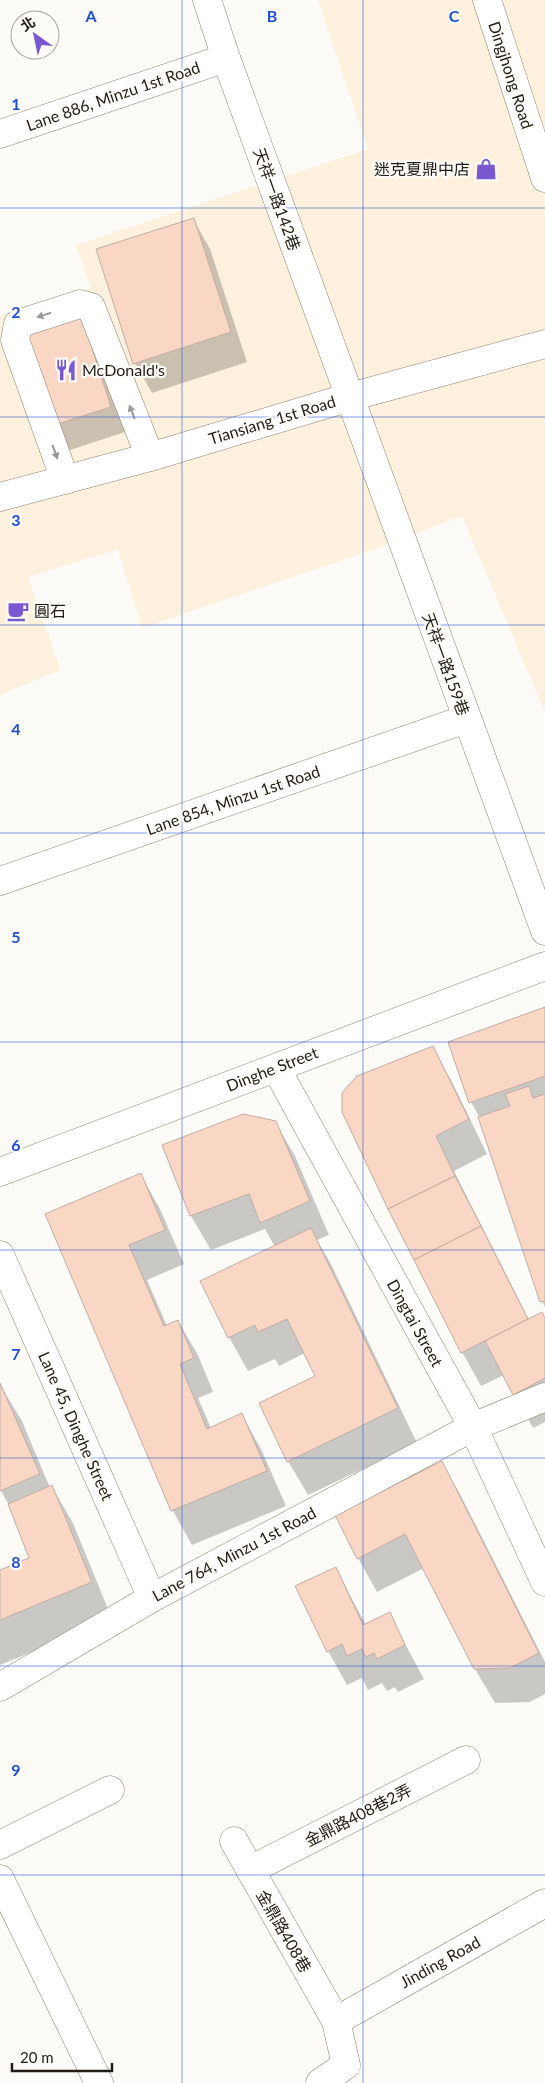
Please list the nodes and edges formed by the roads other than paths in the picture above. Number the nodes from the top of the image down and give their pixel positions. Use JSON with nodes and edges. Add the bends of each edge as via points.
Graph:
{"nodes":[{"id":1,"x":206,"y":0,"type":"edge"},
{"id":2,"x":486,"y":0,"type":"edge"},
{"id":3,"x":226,"y":58,"type":"junction"},
{"id":4,"x":0,"y":134,"type":"edge"},
{"id":5,"x":545,"y":178,"type":"edge"},
{"id":6,"x":545,"y":344,"type":"edge"},
{"id":7,"x":350,"y":397,"type":"junction"},
{"id":8,"x":150,"y":457,"type":"junction"},
{"id":9,"x":66,"y":480,"type":"junction"},
{"id":10,"x":0,"y":498,"type":"edge"},
{"id":11,"x":466,"y":719,"type":"junction"},
{"id":12,"x":0,"y":881,"type":"edge"},
{"id":13,"x":545,"y":931,"type":"edge"},
{"id":14,"x":545,"y":966,"type":"edge"},
{"id":15,"x":276,"y":1068,"type":"junction"},
{"id":16,"x":0,"y":1172,"type":"edge"},
{"id":17,"x":0,"y":1255,"type":"edge"},
{"id":18,"x":545,"y":1397,"type":"edge"},
{"id":19,"x":472,"y":1427,"type":"junction"},
{"id":20,"x":545,"y":1582,"type":"edge"},
{"id":21,"x":152,"y":1598,"type":"junction"},
{"id":22,"x":0,"y":1687,"type":"edge"},
{"id":23,"x":466,"y":1760,"type":"dead end"},
{"id":24,"x":110,"y":1790,"type":"dead end"},
{"id":25,"x":234,"y":1841,"type":"dead end"},
{"id":26,"x":0,"y":1845,"type":"edge"},
{"id":27,"x":250,"y":1870,"type":"junction"},
{"id":28,"x":0,"y":1879,"type":"edge"},
{"id":29,"x":545,"y":1903,"type":"edge"},
{"id":30,"x":336,"y":2021,"type":"junction"},
{"id":31,"x":100,"y":2083,"type":"edge"},
{"id":32,"x":320,"y":2083,"type":"edge"}],
"edges":[{"from":1,"to":3,"type":"street","name":"天祥一路142巷"},
{"from":2,"to":5,"type":"street","name":"Dingjhong Road"},
{"from":3,"to":4,"type":"street","name":"Lane 886, Minzu 1st Road"},
{"from":3,"to":7,"type":"street","name":"天祥一路142巷"},
{"from":6,"to":7,"type":"street","name":"Tiansiang 1st Road"},
{"from":7,"to":8,"type":"street","name":"Tiansiang 1st Road"},
{"from":7,"to":11,"type":"street","name":"天祥一路159巷"},
{"from":8,"to":9,"type":"street","name":"Tiansiang 1st Road"},
{"from":8,"to":9,"type":"street","one_way":true,"via":[[91,307],[80,304],[18,324],[15,340]]},
{"from":9,"to":10,"type":"street","name":"Tiansiang 1st Road"},
{"from":11,"to":12,"type":"street","name":"Lane 854, Minzu 1st Road"},
{"from":11,"to":13,"type":"street","name":"天祥一路159巷"},
{"from":14,"to":15,"type":"street","name":"Dinghe Street"},
{"from":15,"to":16,"type":"street","name":"Dinghe Street"},
{"from":15,"to":19,"type":"street","name":"Dingtai Street"},
{"from":17,"to":21,"type":"street","name":"Lane 45, Dinghe Street"},
{"from":18,"to":19,"type":"street","name":"Lane 764, Minzu 1st Road"},
{"from":19,"to":20,"type":"street","name":"Dingtai Street"},
{"from":19,"to":21,"type":"street","name":"Lane 764, Minzu 1st Road"},
{"from":21,"to":22,"type":"street","name":"Lane 764, Minzu 1st Road"},
{"from":23,"to":27,"type":"street","name":"金鼎路408巷2弄"},
{"from":24,"to":26,"type":"street"},
{"from":25,"to":27,"type":"street","name":"金鼎路408巷"},
{"from":27,"to":30,"type":"street","name":"金鼎路408巷"},
{"from":28,"to":31,"type":"street"},
{"from":29,"to":30,"type":"street","name":"Jinding Road"},
{"from":30,"to":32,"type":"street","name":"金鼎路408巷","via":[[346,2065]]}]}
